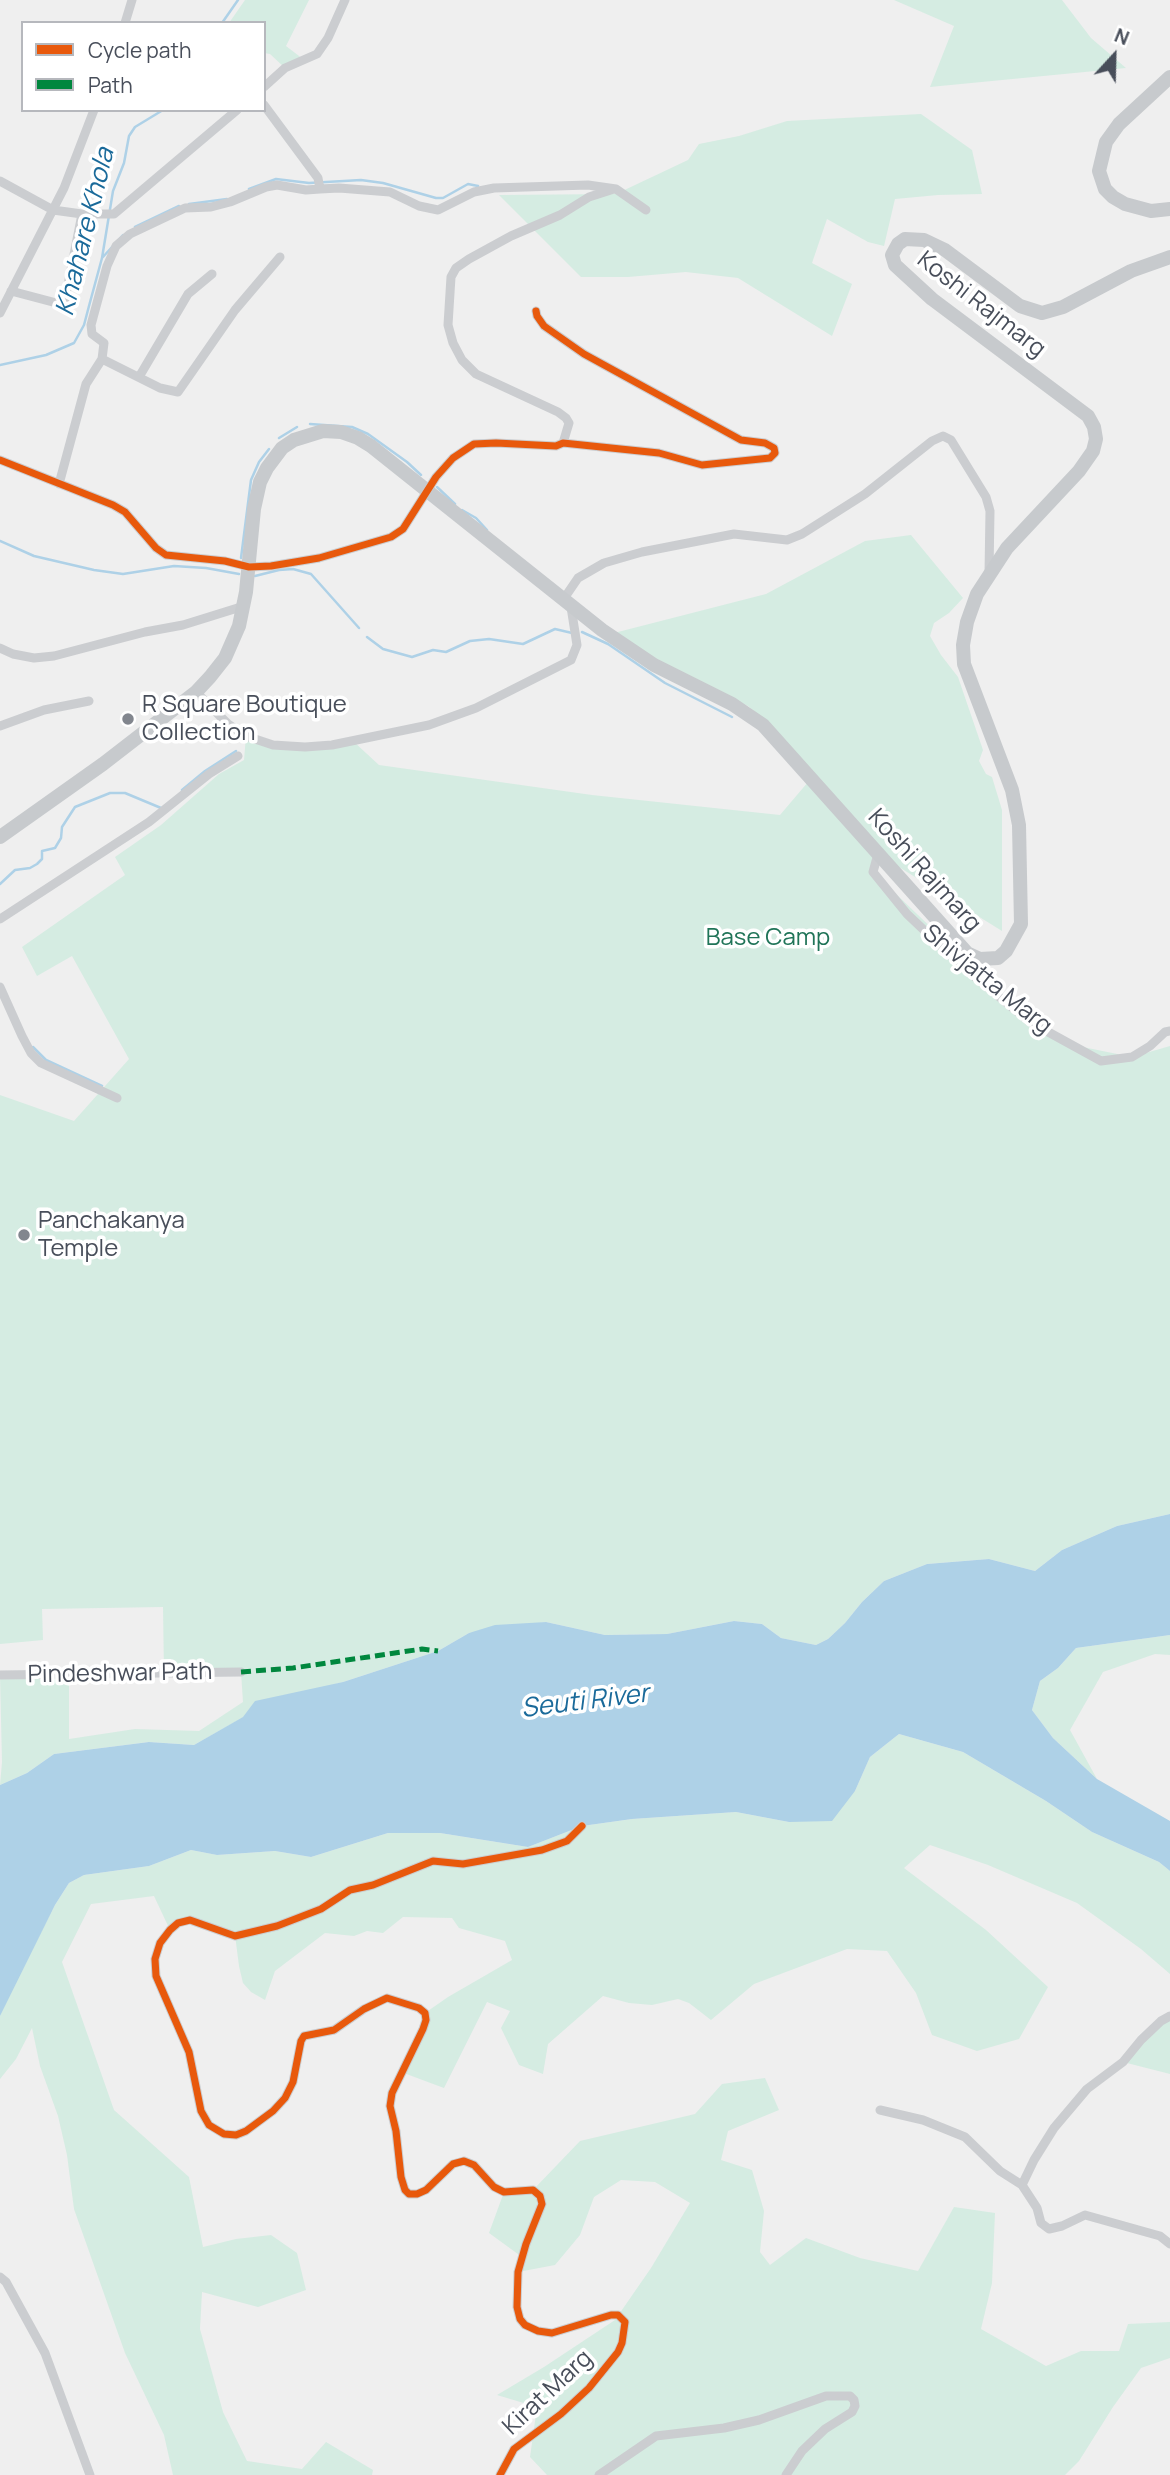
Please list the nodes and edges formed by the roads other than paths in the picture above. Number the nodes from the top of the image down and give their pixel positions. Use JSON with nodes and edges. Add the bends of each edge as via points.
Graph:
{"nodes":[{"id":1,"x":132,"y":0,"type":"edge"},
{"id":2,"x":345,"y":0,"type":"edge"},
{"id":3,"x":126,"y":21,"type":"edge"},
{"id":4,"x":1170,"y":76,"type":"edge"},
{"id":5,"x":266,"y":85,"type":"edge"},
{"id":6,"x":266,"y":108,"type":"edge"},
{"id":7,"x":93,"y":112,"type":"edge"},
{"id":8,"x":226,"y":114,"type":"edge"},
{"id":9,"x":0,"y":181,"type":"edge"},
{"id":10,"x":319,"y":185,"type":"junction"},
{"id":11,"x":616,"y":189,"type":"junction"},
{"id":12,"x":53,"y":209,"type":"junction"},
{"id":13,"x":1170,"y":209,"type":"edge"},
{"id":14,"x":646,"y":210,"type":"dead end"},
{"id":15,"x":82,"y":214,"type":"junction"},
{"id":16,"x":280,"y":257,"type":"dead end"},
{"id":17,"x":1170,"y":257,"type":"edge"},
{"id":18,"x":212,"y":274,"type":"dead end"},
{"id":19,"x":11,"y":290,"type":"junction"},
{"id":20,"x":536,"y":311,"type":"dead end"},
{"id":21,"x":0,"y":313,"type":"edge"},
{"id":22,"x":102,"y":359,"type":"junction"},
{"id":23,"x":139,"y":377,"type":"junction"},
{"id":24,"x":563,"y":443,"type":"junction"},
{"id":25,"x":0,"y":460,"type":"edge"},
{"id":26,"x":59,"y":484,"type":"junction"},
{"id":27,"x":427,"y":491,"type":"junction"},
{"id":28,"x":249,"y":567,"type":"junction"},
{"id":29,"x":989,"y":573,"type":"junction"},
{"id":30,"x":567,"y":603,"type":"junction"},
{"id":31,"x":244,"y":606,"type":"junction"},
{"id":32,"x":0,"y":648,"type":"edge"},
{"id":33,"x":196,"y":692,"type":"junction"},
{"id":34,"x":89,"y":701,"type":"dead end"},
{"id":35,"x":0,"y":726,"type":"edge"},
{"id":36,"x":238,"y":756,"type":"dead end"},
{"id":37,"x":0,"y":837,"type":"edge"},
{"id":38,"x":878,"y":854,"type":"junction"},
{"id":39,"x":0,"y":919,"type":"edge"},
{"id":40,"x":0,"y":987,"type":"edge"},
{"id":41,"x":1170,"y":1031,"type":"edge"},
{"id":42,"x":117,"y":1098,"type":"dead end"},
{"id":43,"x":241,"y":1672,"type":"dead end"},
{"id":44,"x":0,"y":1675,"type":"edge"},
{"id":45,"x":582,"y":1826,"type":"dead end"},
{"id":46,"x":1170,"y":2016,"type":"edge"},
{"id":47,"x":880,"y":2110,"type":"dead end"},
{"id":48,"x":1022,"y":2185,"type":"junction"},
{"id":49,"x":1170,"y":2244,"type":"edge"},
{"id":50,"x":0,"y":2277,"type":"edge"},
{"id":51,"x":90,"y":2475,"type":"edge"},
{"id":52,"x":500,"y":2475,"type":"edge"},
{"id":53,"x":599,"y":2475,"type":"edge"},
{"id":54,"x":786,"y":2475,"type":"edge"}],
"edges":[{"from":1,"to":3,"type":"street"},
{"from":2,"to":5,"type":"street","via":[[317,54],[285,68]]},
{"from":4,"to":13,"type":"main road","via":[[1112,133],[1102,151],[1099,171],[1105,188],[1125,204],[1151,211]]},
{"from":6,"to":10,"type":"street"},
{"from":7,"to":12,"type":"street"},
{"from":8,"to":15,"type":"street","via":[[114,214]]},
{"from":9,"to":12,"type":"street"},
{"from":10,"to":11,"type":"street","via":[[390,192],[438,210],[474,192],[494,188],[588,185]]},
{"from":10,"to":22,"type":"street","via":[[306,190],[277,185],[211,207],[185,208],[130,234],[116,246],[107,266],[91,325],[92,334],[104,343]]},
{"from":11,"to":14,"type":"street"},
{"from":11,"to":24,"type":"street","via":[[589,197],[511,236],[469,259],[451,277],[448,324],[462,360],[476,374],[566,418],[569,423]]},
{"from":12,"to":15,"type":"street"},
{"from":12,"to":19,"type":"street"},
{"from":15,"to":19,"type":"street","via":[[64,305]]},
{"from":16,"to":23,"type":"street","via":[[234,310],[178,392]]},
{"from":17,"to":29,"type":"main road","name":"Koshi Rajmarg","via":[[1042,313],[1020,306],[945,250],[924,240],[905,239],[894,250],[895,265],[905,276],[1074,404],[1094,427],[1096,439],[1087,461]]},
{"from":18,"to":23,"type":"street","via":[[188,294]]},
{"from":19,"to":21,"type":"street"},
{"from":20,"to":24,"type":"street","via":[[544,326],[584,355],[741,440],[765,443],[775,453],[770,458],[702,465],[659,453]]},
{"from":22,"to":23,"type":"street"},
{"from":22,"to":26,"type":"street","via":[[86,384]]},
{"from":24,"to":27,"type":"street","via":[[474,444],[453,458]]},
{"from":25,"to":26,"type":"street"},
{"from":26,"to":28,"type":"street","via":[[125,512],[166,555]]},
{"from":27,"to":28,"type":"street","via":[[403,529],[391,537],[319,558]]},
{"from":27,"to":28,"type":"main road","name":"Koshi Rajmarg","via":[[358,438],[323,431],[294,440],[274,456],[260,482]]},
{"from":27,"to":30,"type":"main road","name":"Koshi Rajmarg"},
{"from":28,"to":31,"type":"main road","name":"Koshi Rajmarg"},
{"from":29,"to":30,"type":"street","via":[[986,497],[951,440],[943,436],[802,534],[787,540],[734,534],[604,563],[578,578]]},
{"from":29,"to":38,"type":"main road","name":"Koshi Rajmarg","via":[[970,613],[963,645],[967,674],[1016,807],[1021,924],[1006,951],[990,960],[967,953]]},
{"from":30,"to":33,"type":"street","via":[[577,645],[571,660],[476,708],[429,725],[332,745],[273,745],[228,724]]},
{"from":30,"to":38,"type":"main road","name":"Koshi Rajmarg","via":[[643,659],[763,725]]},
{"from":31,"to":32,"type":"street","via":[[54,656],[34,658]]},
{"from":31,"to":33,"type":"main road","name":"Koshi Rajmarg","via":[[228,652]]},
{"from":33,"to":37,"type":"main road","name":"Koshi Rajmarg"},
{"from":34,"to":35,"type":"street","via":[[44,710]]},
{"from":36,"to":39,"type":"street","via":[[149,822]]},
{"from":38,"to":41,"type":"street","name":"Shivjatta Marg","via":[[873,872],[906,914],[1030,1022],[1101,1060],[1132,1057]]},
{"from":40,"to":42,"type":"street","via":[[22,1036],[41,1063]]},
{"from":43,"to":44,"type":"street","name":"Pindeshwar Path"},
{"from":45,"to":52,"type":"street","name":"Kirat Marg","via":[[567,1841],[542,1850],[463,1864],[432,1861],[351,1890],[321,1909],[277,1926],[235,1936],[190,1920],[178,1923],[160,1943],[155,1959],[156,1976],[189,2052],[201,2111],[209,2125],[224,2134],[246,2131],[285,2098],[304,2036],[334,2030],[387,1998],[425,2013],[424,2029],[390,2106],[405,2189],[409,2194],[426,2190],[453,2164],[464,2161],[504,2192],[533,2190],[542,2204],[518,2272],[520,2319],[538,2331],[552,2333],[611,2315],[625,2322],[622,2343],[589,2388],[514,2449]]},
{"from":46,"to":48,"type":"street","via":[[1123,2062],[1087,2089],[1054,2129]]},
{"from":47,"to":48,"type":"street","via":[[965,2137]]},
{"from":48,"to":49,"type":"street","via":[[1049,2230],[1084,2215],[1160,2236]]},
{"from":50,"to":51,"type":"street","via":[[45,2353]]},
{"from":53,"to":54,"type":"street","via":[[656,2436],[724,2428],[826,2396],[850,2396],[855,2406],[852,2412],[818,2436]]}]}
